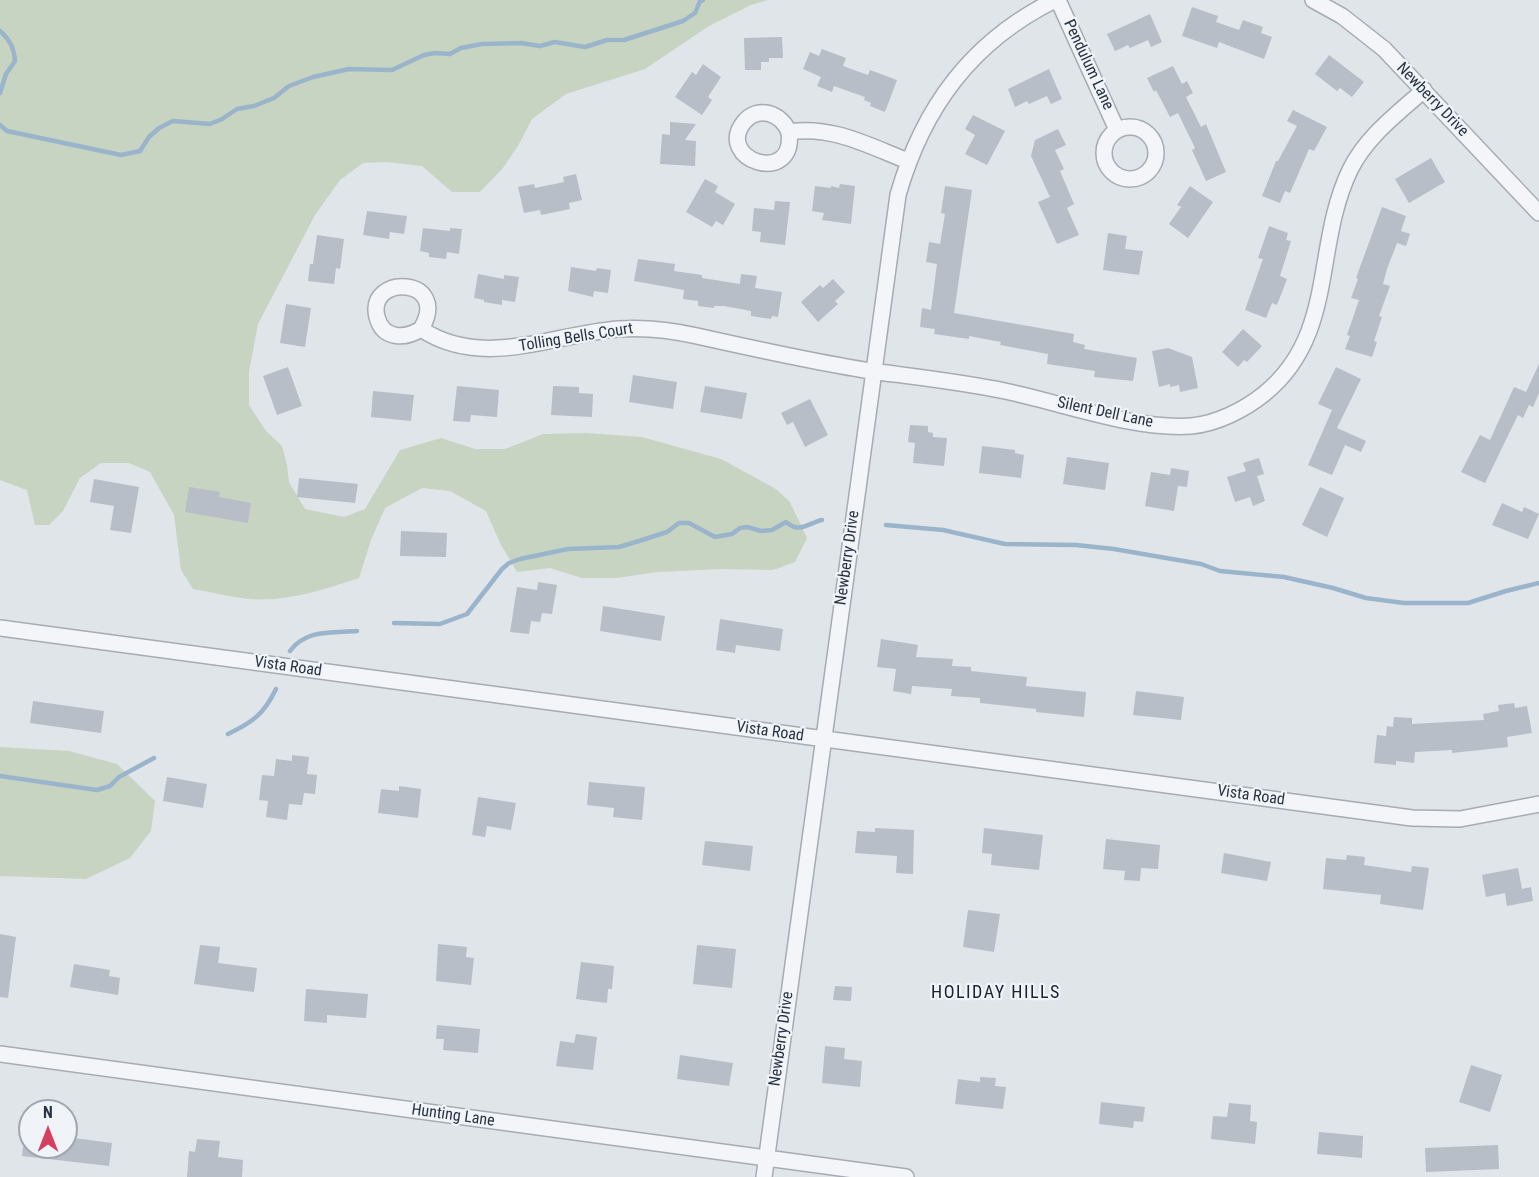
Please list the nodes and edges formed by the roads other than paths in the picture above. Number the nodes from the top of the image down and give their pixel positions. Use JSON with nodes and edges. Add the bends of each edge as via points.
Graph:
{"nodes":[{"id":1,"x":1057,"y":0,"type":"edge"},
{"id":2,"x":1313,"y":0,"type":"edge"},
{"id":3,"x":1424,"y":90,"type":"junction"},
{"id":4,"x":1118,"y":129,"type":"dead end"},
{"id":5,"x":789,"y":132,"type":"dead end"},
{"id":6,"x":908,"y":161,"type":"junction"},
{"id":7,"x":1539,"y":213,"type":"edge"},
{"id":8,"x":421,"y":329,"type":"dead end"},
{"id":9,"x":874,"y":371,"type":"junction"},
{"id":10,"x":0,"y":628,"type":"edge"},
{"id":11,"x":824,"y":739,"type":"junction"},
{"id":12,"x":1539,"y":804,"type":"edge"},
{"id":13,"x":0,"y":1054,"type":"edge"},
{"id":14,"x":766,"y":1159,"type":"junction"},
{"id":15,"x":764,"y":1177,"type":"edge"},
{"id":16,"x":906,"y":1177,"type":"edge"}],
"edges":[{"from":1,"to":4,"type":"street","name":"Pendulum Lane"},
{"from":1,"to":6,"type":"street","name":"Newberry Drive","via":[[1012,25],[961,71],[934,109]]},
{"from":2,"to":3,"type":"street","name":"Newberry Drive","via":[[1362,31]]},
{"from":3,"to":7,"type":"street","name":"Newberry Drive"},
{"from":3,"to":9,"type":"street","name":"Silent Dell Lane","via":[[1379,129],[1351,168],[1335,210],[1312,328],[1284,375],[1240,410],[1194,426],[1146,424],[988,387]]},
{"from":5,"to":6,"type":"street","via":[[805,129],[836,133]]},
{"from":6,"to":9,"type":"street","name":"Newberry Drive","via":[[893,222]]},
{"from":8,"to":9,"type":"street","name":"Tolling Bells Court","via":[[444,342],[476,349],[524,346],[616,329],[669,330],[766,353]]},
{"from":9,"to":11,"type":"street","name":"Newberry Drive"},
{"from":10,"to":11,"type":"street","name":"Vista Road"},
{"from":11,"to":12,"type":"street","name":"Vista Road","via":[[1412,818],[1460,819]]},
{"from":11,"to":14,"type":"street","name":"Newberry Drive"},
{"from":13,"to":14,"type":"street","name":"Hunting Lane"},
{"from":14,"to":15,"type":"street","name":"Newberry Drive"},
{"from":14,"to":16,"type":"street","name":"Hunting Lane"}]}
